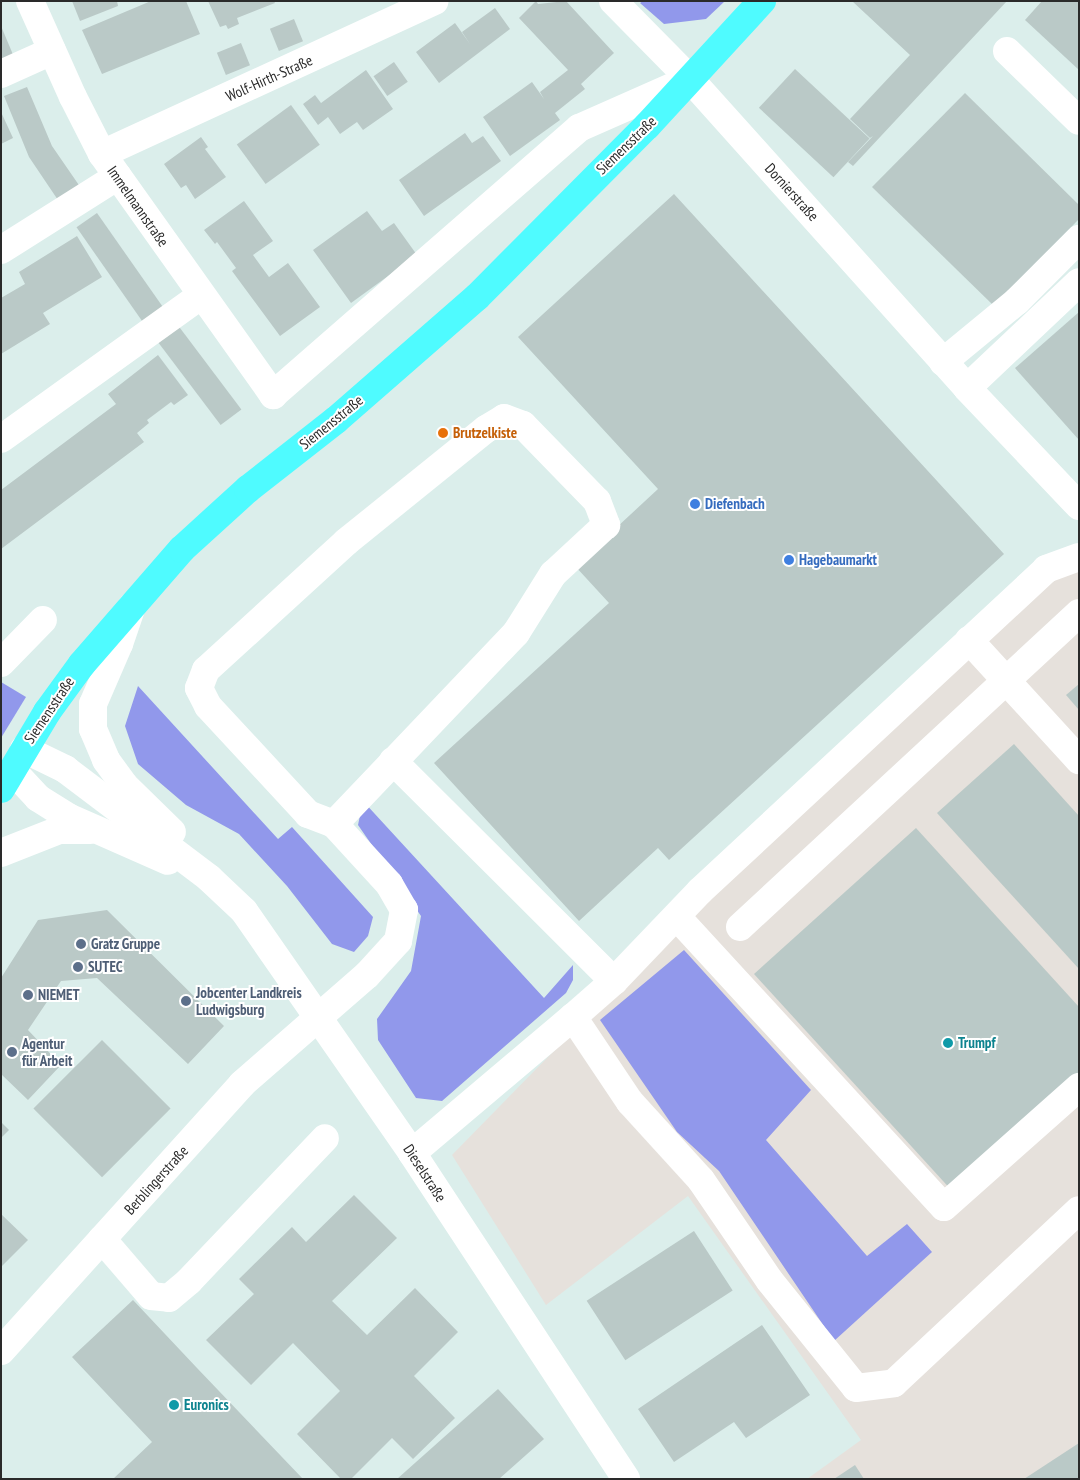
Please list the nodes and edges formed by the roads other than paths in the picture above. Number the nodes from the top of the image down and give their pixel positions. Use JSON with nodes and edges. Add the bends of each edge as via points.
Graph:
{"nodes":[{"id":1,"x":30,"y":1,"type":"edge"},
{"id":2,"x":435,"y":1,"type":"edge"},
{"id":3,"x":612,"y":1,"type":"edge"},
{"id":4,"x":762,"y":1,"type":"edge"},
{"id":5,"x":52,"y":51,"type":"junction"},
{"id":6,"x":1007,"y":51,"type":"dead end"},
{"id":7,"x":1,"y":74,"type":"edge"},
{"id":8,"x":690,"y":79,"type":"junction"},
{"id":9,"x":1079,"y":121,"type":"edge"},
{"id":10,"x":102,"y":154,"type":"junction"},
{"id":11,"x":118,"y":176,"type":"junction"},
{"id":12,"x":1079,"y":240,"type":"edge"},
{"id":13,"x":1,"y":250,"type":"edge"},
{"id":14,"x":1079,"y":282,"type":"edge"},
{"id":15,"x":200,"y":296,"type":"junction"},
{"id":16,"x":944,"y":362,"type":"junction"},
{"id":17,"x":967,"y":388,"type":"junction"},
{"id":18,"x":273,"y":395,"type":"joint"},
{"id":19,"x":1,"y":439,"type":"edge"},
{"id":20,"x":1079,"y":506,"type":"edge"},
{"id":21,"x":1079,"y":557,"type":"edge"},
{"id":22,"x":133,"y":601,"type":"junction"},
{"id":23,"x":1079,"y":613,"type":"edge"},
{"id":24,"x":43,"y":620,"type":"dead end"},
{"id":25,"x":969,"y":640,"type":"junction"},
{"id":26,"x":1,"y":662,"type":"edge"},
{"id":27,"x":1006,"y":681,"type":"junction"},
{"id":28,"x":1079,"y":760,"type":"edge"},
{"id":29,"x":393,"y":761,"type":"junction"},
{"id":30,"x":12,"y":769,"type":"edge"},
{"id":31,"x":334,"y":824,"type":"junction"},
{"id":32,"x":98,"y":830,"type":"junction"},
{"id":33,"x":1,"y":853,"type":"edge"},
{"id":34,"x":209,"y":878,"type":"junction"},
{"id":35,"x":677,"y":916,"type":"junction"},
{"id":36,"x":740,"y":927,"type":"dead end"},
{"id":37,"x":614,"y":981,"type":"junction"},
{"id":38,"x":320,"y":1017,"type":"junction"},
{"id":39,"x":573,"y":1017,"type":"junction"},
{"id":40,"x":1079,"y":1086,"type":"edge"},
{"id":41,"x":325,"y":1138,"type":"dead end"},
{"id":42,"x":412,"y":1153,"type":"junction"},
{"id":43,"x":1079,"y":1210,"type":"edge"},
{"id":44,"x":102,"y":1239,"type":"junction"},
{"id":45,"x":1,"y":1351,"type":"edge"},
{"id":46,"x":626,"y":1479,"type":"edge"}],
"edges":[{"from":1,"to":5,"type":"street","name":"Immelmannstraße"},
{"from":2,"to":10,"type":"street","name":"Wolf-Hirth-Straße"},
{"from":3,"to":8,"type":"street","name":"Dornierstraße"},
{"from":4,"to":8,"type":"main road","name":"Siemensstraße"},
{"from":5,"to":7,"type":"street"},
{"from":5,"to":10,"type":"street","name":"Immelmannstraße"},
{"from":6,"to":9,"type":"street"},
{"from":8,"to":16,"type":"street","name":"Dornierstraße"},
{"from":8,"to":18,"type":"street","name":"Siemensstraße","via":[[579,128]]},
{"from":8,"to":22,"type":"main road","name":"Siemensstraße","via":[[477,297],[336,420],[248,489]]},
{"from":10,"to":11,"type":"street","name":"Immelmannstraße"},
{"from":11,"to":13,"type":"street"},
{"from":11,"to":15,"type":"street","name":"Immelmannstraße"},
{"from":12,"to":16,"type":"street","via":[[1017,301]]},
{"from":14,"to":17,"type":"street"},
{"from":15,"to":18,"type":"street","name":"Immelmannstraße"},
{"from":15,"to":19,"type":"street"},
{"from":16,"to":17,"type":"street","name":"Dornierstraße"},
{"from":17,"to":20,"type":"street","name":"Dornierstraße"},
{"from":21,"to":25,"type":"street","via":[[1046,569]]},
{"from":22,"to":30,"type":"main road","name":"Siemensstraße","via":[[82,664]]},
{"from":22,"to":34,"type":"street","via":[[119,644],[93,704],[93,729],[106,760],[124,785],[189,850]]},
{"from":23,"to":27,"type":"street"},
{"from":24,"to":26,"type":"street"},
{"from":25,"to":27,"type":"street"},
{"from":25,"to":35,"type":"street","via":[[707,884]]},
{"from":27,"to":28,"type":"street"},
{"from":27,"to":36,"type":"street"},
{"from":29,"to":31,"type":"street"},
{"from":29,"to":31,"type":"street","via":[[516,633],[553,574],[606,525],[597,502],[523,425],[504,418],[486,428],[346,542],[206,670],[199,688],[208,706],[308,814]]},
{"from":29,"to":37,"type":"street"},
{"from":30,"to":32,"type":"street","via":[[38,798],[68,817]]},
{"from":30,"to":34,"type":"street","via":[[65,769]]},
{"from":31,"to":38,"type":"street","name":"Berblingerstraße","via":[[389,884],[404,910],[398,941]]},
{"from":32,"to":33,"type":"street","via":[[58,830]]},
{"from":32,"to":34,"type":"street"},
{"from":34,"to":38,"type":"street","name":"Dieselstraße","via":[[244,911]]},
{"from":35,"to":37,"type":"street"},
{"from":35,"to":40,"type":"street","via":[[944,1207]]},
{"from":37,"to":39,"type":"street"},
{"from":38,"to":42,"type":"street","name":"Dieselstraße"},
{"from":38,"to":44,"type":"street","name":"Berblingerstraße","via":[[242,1084]]},
{"from":39,"to":42,"type":"street"},
{"from":39,"to":43,"type":"street","via":[[630,1102],[701,1180],[770,1281],[856,1388],[894,1383]]},
{"from":41,"to":44,"type":"street","via":[[169,1298],[151,1296]]},
{"from":42,"to":46,"type":"street","name":"Dieselstraße"},
{"from":44,"to":45,"type":"street","name":"Berblingerstraße"}]}
